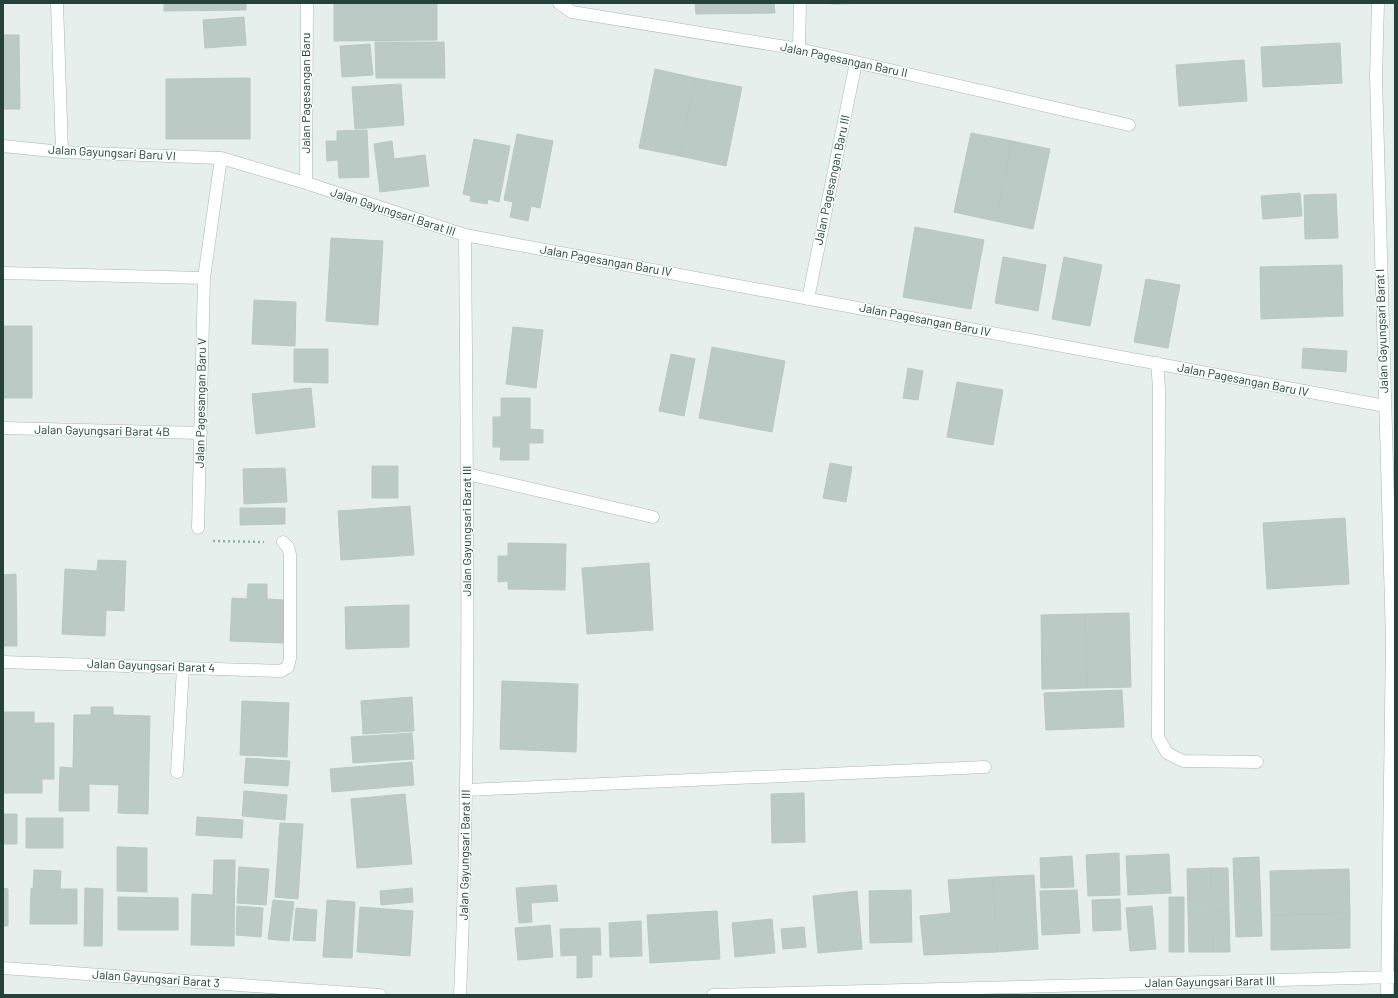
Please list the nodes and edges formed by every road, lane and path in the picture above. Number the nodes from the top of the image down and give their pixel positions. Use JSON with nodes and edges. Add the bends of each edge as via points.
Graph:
{"nodes":[{"id":1,"x":57,"y":3,"type":"edge"},
{"id":2,"x":307,"y":3,"type":"edge"},
{"id":3,"x":559,"y":3,"type":"edge"},
{"id":4,"x":800,"y":3,"type":"edge"},
{"id":5,"x":1378,"y":3,"type":"edge"},
{"id":6,"x":799,"y":49,"type":"junction"},
{"id":7,"x":856,"y":62,"type":"junction"},
{"id":8,"x":1129,"y":125,"type":"dead end"},
{"id":9,"x":3,"y":146,"type":"edge"},
{"id":10,"x":62,"y":152,"type":"junction"},
{"id":11,"x":221,"y":158,"type":"junction"},
{"id":12,"x":306,"y":183,"type":"junction"},
{"id":13,"x":465,"y":235,"type":"junction"},
{"id":14,"x":3,"y":273,"type":"edge"},
{"id":15,"x":204,"y":278,"type":"junction"},
{"id":16,"x":808,"y":299,"type":"junction"},
{"id":17,"x":1157,"y":363,"type":"junction"},
{"id":18,"x":1384,"y":406,"type":"junction"},
{"id":19,"x":3,"y":428,"type":"edge"},
{"id":20,"x":201,"y":433,"type":"junction"},
{"id":21,"x":467,"y":474,"type":"junction"},
{"id":22,"x":653,"y":517,"type":"dead end"},
{"id":23,"x":198,"y":528,"type":"joint"},
{"id":24,"x":283,"y":542,"type":"joint"},
{"id":25,"x":1393,"y":640,"type":"edge"},
{"id":26,"x":3,"y":662,"type":"edge"},
{"id":27,"x":183,"y":668,"type":"junction"},
{"id":28,"x":1258,"y":762,"type":"dead end"},
{"id":29,"x":985,"y":767,"type":"dead end"},
{"id":30,"x":177,"y":772,"type":"dead end"},
{"id":31,"x":467,"y":790,"type":"junction"},
{"id":32,"x":3,"y":968,"type":"edge"},
{"id":33,"x":1391,"y":977,"type":"edge"},
{"id":34,"x":380,"y":995,"type":"edge"},
{"id":35,"x":460,"y":995,"type":"edge"},
{"id":36,"x":713,"y":995,"type":"edge"},
{"id":37,"x":1387,"y":995,"type":"edge"}],
"edges":[{"from":1,"to":10,"type":"street"},
{"from":2,"to":12,"type":"street","name":"Jalan Pagesangan Baru"},
{"from":3,"to":6,"type":"street","name":"Jalan Pagesangan Baru II","via":[[572,12]]},
{"from":4,"to":6,"type":"street"},
{"from":5,"to":18,"type":"street","name":"Jalan Gayungsari Barat I","via":[[1376,78]]},
{"from":6,"to":7,"type":"street","name":"Jalan Pagesangan Baru II"},
{"from":7,"to":8,"type":"street","name":"Jalan Pagesangan Baru II"},
{"from":7,"to":16,"type":"street","name":"Jalan Pagesangan Baru III"},
{"from":9,"to":10,"type":"street","name":"Jalan Gayungsari Baru VI"},
{"from":10,"to":11,"type":"street","name":"Jalan Gayungsari Baru VI"},
{"from":11,"to":12,"type":"street"},
{"from":11,"to":15,"type":"street","name":"Jalan Pagesangan Baru V"},
{"from":12,"to":13,"type":"street","name":"Jalan Gayungsari Barat III"},
{"from":13,"to":16,"type":"street","name":"Jalan Pagesangan Baru IV"},
{"from":13,"to":21,"type":"street","name":"Jalan Gayungsari Barat III"},
{"from":14,"to":15,"type":"street"},
{"from":15,"to":20,"type":"street","name":"Jalan Pagesangan Baru V"},
{"from":16,"to":17,"type":"street","name":"Jalan Pagesangan Baru IV"},
{"from":17,"to":18,"type":"street","name":"Jalan Pagesangan Baru IV"},
{"from":17,"to":28,"type":"street","via":[[1158,737],[1167,753],[1183,761]]},
{"from":18,"to":25,"type":"street","name":"Jalan Gayungsari Barat I"},
{"from":19,"to":20,"type":"street","name":"Jalan Gayungsari Barat 4B"},
{"from":20,"to":23,"type":"street","name":"Jalan Pagesangan Baru V"},
{"from":21,"to":22,"type":"street"},
{"from":21,"to":31,"type":"street","name":"Jalan Gayungsari Barat III"},
{"from":23,"to":24,"type":"path","via":[[210,541]]},
{"from":24,"to":27,"type":"street","name":"Jalan Gayungsari Barat 4","via":[[288,547],[290,555],[288,667],[281,671]]},
{"from":25,"to":33,"type":"street","name":"Jalan Gayungsari Barat I"},
{"from":26,"to":27,"type":"street","name":"Jalan Gayungsari Barat 4"},
{"from":27,"to":30,"type":"street"},
{"from":29,"to":31,"type":"street"},
{"from":31,"to":35,"type":"street","name":"Jalan Gayungsari Barat III"},
{"from":32,"to":34,"type":"street","name":"Jalan Gayungsari Barat 3"},
{"from":33,"to":36,"type":"street","name":"Jalan Gayungsari Barat III"},
{"from":33,"to":37,"type":"street","name":"Jalan Gayungsari Barat I"}]}
